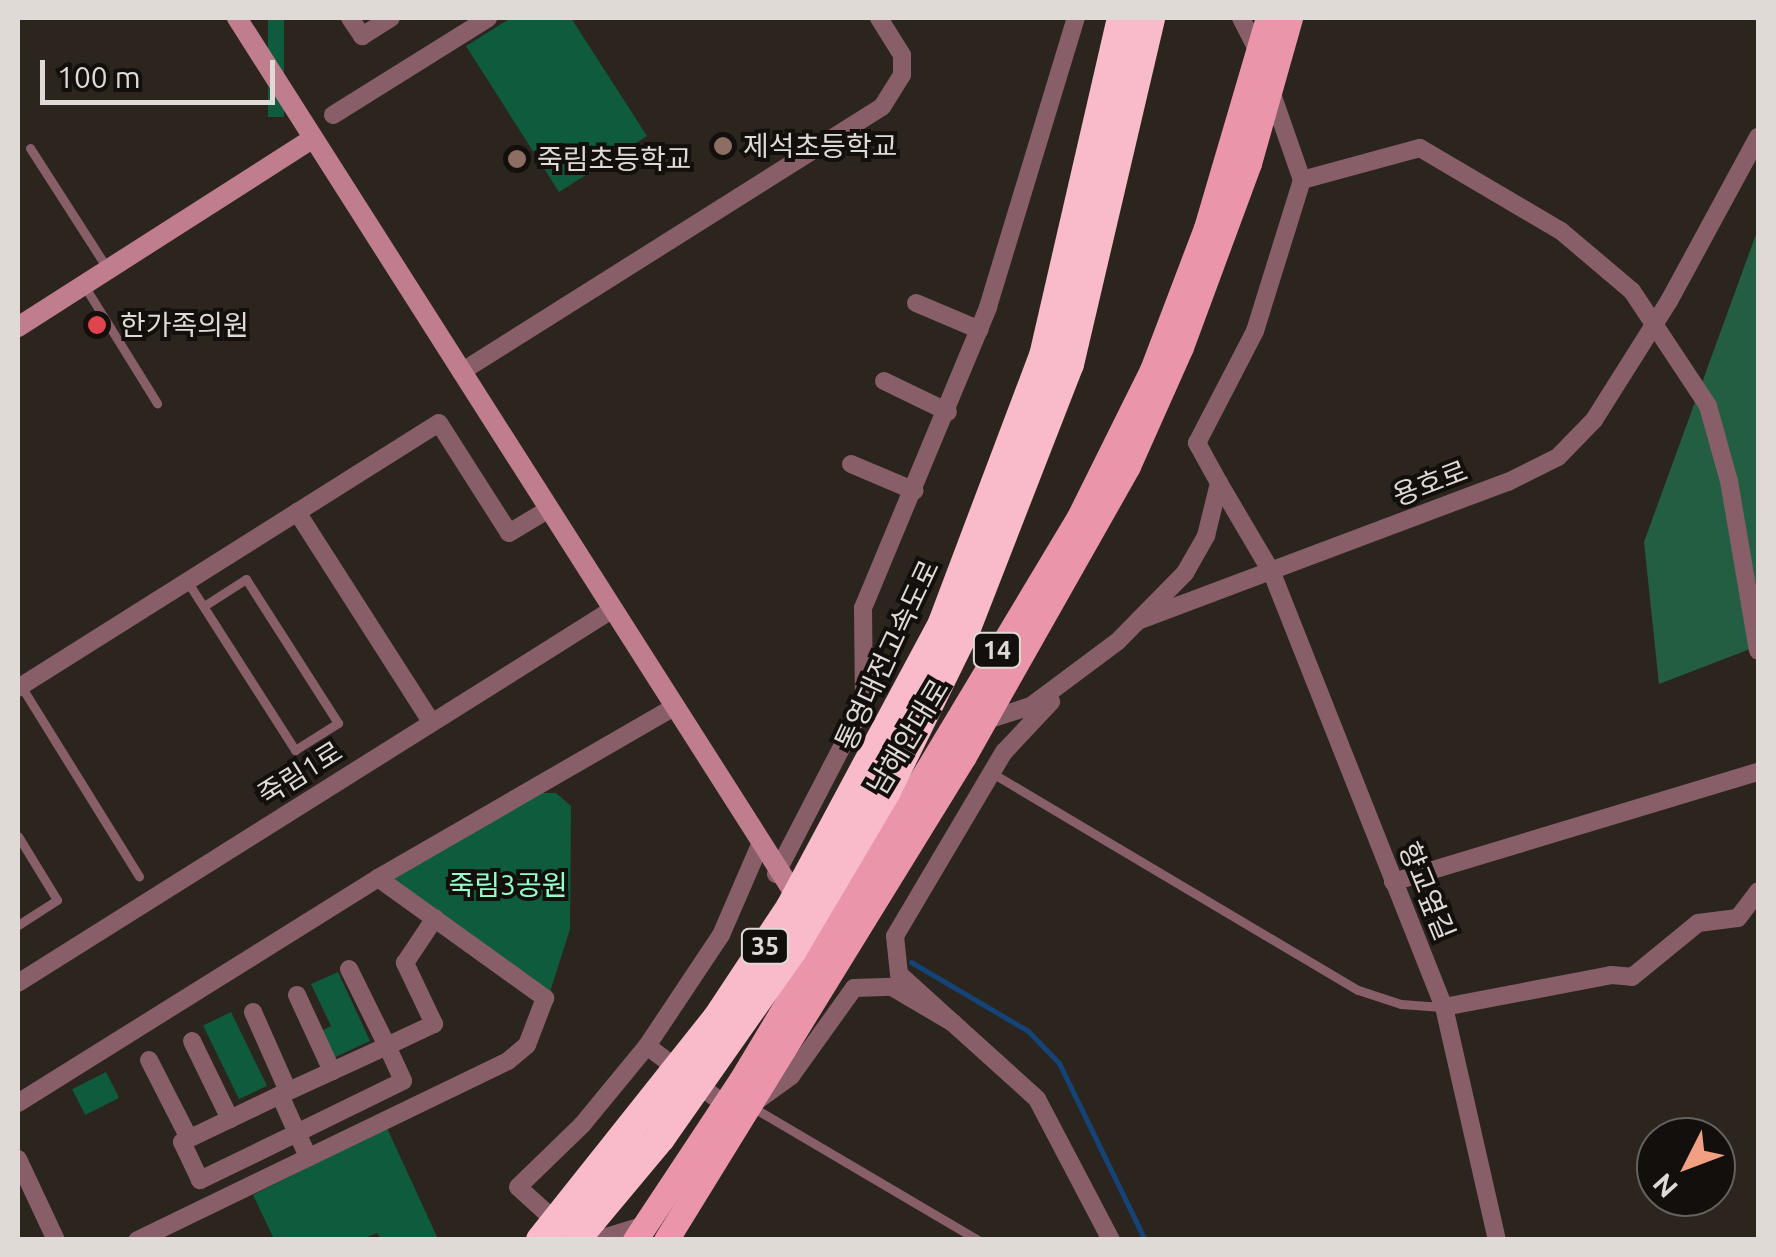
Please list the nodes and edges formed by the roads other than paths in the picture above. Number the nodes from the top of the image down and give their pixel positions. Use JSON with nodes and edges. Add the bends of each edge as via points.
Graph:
{"nodes":[{"id":1,"x":238,"y":18,"type":"edge"},
{"id":2,"x":350,"y":18,"type":"edge"},
{"id":3,"x":391,"y":18,"type":"edge"},
{"id":4,"x":488,"y":18,"type":"edge"},
{"id":5,"x":879,"y":18,"type":"edge"},
{"id":6,"x":1076,"y":18,"type":"edge"},
{"id":7,"x":1122,"y":18,"type":"edge"},
{"id":8,"x":1150,"y":18,"type":"edge"},
{"id":9,"x":1241,"y":18,"type":"edge"},
{"id":10,"x":1268,"y":18,"type":"edge"},
{"id":11,"x":1290,"y":18,"type":"edge"},
{"id":12,"x":1258,"y":51,"type":"junction"},
{"id":13,"x":1270,"y":88,"type":"junction"},
{"id":14,"x":333,"y":115,"type":"dead end"},
{"id":15,"x":1758,"y":137,"type":"edge"},
{"id":16,"x":313,"y":138,"type":"junction"},
{"id":17,"x":30,"y":148,"type":"dead end"},
{"id":18,"x":1302,"y":180,"type":"junction"},
{"id":19,"x":108,"y":270,"type":"junction"},
{"id":20,"x":84,"y":286,"type":"junction"},
{"id":21,"x":916,"y":304,"type":"dead end"},
{"id":22,"x":1653,"y":323,"type":"junction"},
{"id":23,"x":18,"y":327,"type":"edge"},
{"id":24,"x":980,"y":330,"type":"junction"},
{"id":25,"x":462,"y":372,"type":"junction"},
{"id":26,"x":884,"y":381,"type":"dead end"},
{"id":27,"x":158,"y":403,"type":"dead end"},
{"id":28,"x":948,"y":412,"type":"junction"},
{"id":29,"x":851,"y":464,"type":"dead end"},
{"id":30,"x":1219,"y":483,"type":"junction"},
{"id":31,"x":915,"y":491,"type":"junction"},
{"id":32,"x":549,"y":509,"type":"junction"},
{"id":33,"x":297,"y":512,"type":"junction"},
{"id":34,"x":1272,"y":574,"type":"junction"},
{"id":35,"x":188,"y":581,"type":"junction"},
{"id":36,"x":204,"y":606,"type":"junction"},
{"id":37,"x":613,"y":609,"type":"junction"},
{"id":38,"x":1140,"y":620,"type":"junction"},
{"id":39,"x":955,"y":626,"type":"junction"},
{"id":40,"x":1758,"y":651,"type":"edge"},
{"id":41,"x":1085,"y":667,"type":"junction"},
{"id":42,"x":19,"y":687,"type":"edge"},
{"id":43,"x":674,"y":707,"type":"junction"},
{"id":44,"x":984,"y":722,"type":"junction"},
{"id":45,"x":432,"y":723,"type":"junction"},
{"id":46,"x":1758,"y":772,"type":"edge"},
{"id":47,"x":992,"y":773,"type":"junction"},
{"id":48,"x":18,"y":836,"type":"edge"},
{"id":49,"x":759,"y":847,"type":"junction"},
{"id":50,"x":776,"y":874,"type":"junction"},
{"id":51,"x":140,"y":876,"type":"dead end"},
{"id":52,"x":378,"y":878,"type":"junction"},
{"id":53,"x":1393,"y":882,"type":"junction"},
{"id":54,"x":1758,"y":891,"type":"edge"},
{"id":55,"x":435,"y":918,"type":"junction"},
{"id":56,"x":18,"y":925,"type":"edge"},
{"id":57,"x":826,"y":933,"type":"junction"},
{"id":58,"x":848,"y":950,"type":"junction"},
{"id":59,"x":348,"y":969,"type":"dead end"},
{"id":60,"x":18,"y":983,"type":"edge"},
{"id":61,"x":297,"y":995,"type":"dead end"},
{"id":62,"x":1444,"y":1007,"type":"junction"},
{"id":63,"x":253,"y":1012,"type":"dead end"},
{"id":64,"x":953,"y":1023,"type":"junction"},
{"id":65,"x":192,"y":1041,"type":"dead end"},
{"id":66,"x":386,"y":1046,"type":"junction"},
{"id":67,"x":647,"y":1046,"type":"junction"},
{"id":68,"x":149,"y":1060,"type":"dead end"},
{"id":69,"x":332,"y":1072,"type":"junction"},
{"id":70,"x":284,"y":1093,"type":"junction"},
{"id":71,"x":18,"y":1103,"type":"edge"},
{"id":72,"x":737,"y":1105,"type":"junction"},
{"id":73,"x":230,"y":1118,"type":"junction"},
{"id":74,"x":297,"y":1133,"type":"junction"},
{"id":75,"x":190,"y":1138,"type":"junction"},
{"id":76,"x":308,"y":1157,"type":"junction"},
{"id":77,"x":18,"y":1159,"type":"edge"},
{"id":78,"x":648,"y":1235,"type":"edge"},
{"id":79,"x":56,"y":1240,"type":"edge"},
{"id":80,"x":137,"y":1240,"type":"edge"},
{"id":81,"x":541,"y":1240,"type":"edge"},
{"id":82,"x":575,"y":1240,"type":"edge"},
{"id":83,"x":596,"y":1240,"type":"edge"},
{"id":84,"x":978,"y":1240,"type":"edge"},
{"id":85,"x":1112,"y":1240,"type":"edge"},
{"id":86,"x":1497,"y":1240,"type":"edge"}],
"edges":[{"from":1,"to":16,"type":"street"},
{"from":2,"to":3,"type":"street","via":[[362,36]]},
{"from":4,"to":14,"type":"street"},
{"from":5,"to":25,"type":"street","via":[[902,55],[902,74],[882,107]]},
{"from":6,"to":24,"type":"street"},
{"from":7,"to":39,"type":"highway","name":"통영대전고속도로","number":"35","via":[[1044,356]]},
{"from":8,"to":39,"type":"highway","name":"통영대전고속도로","number":"35","via":[[1069,364]]},
{"from":9,"to":12,"type":"street"},
{"from":10,"to":12,"type":"main road","name":"남해안대로","number":"14"},
{"from":11,"to":13,"type":"main road","name":"남해안대로","number":"14"},
{"from":12,"to":57,"type":"main road","name":"남해안대로","number":"14","via":[[1206,228],[1152,370],[1079,517]]},
{"from":13,"to":18,"type":"street"},
{"from":13,"to":44,"type":"main road","name":"남해안대로","number":"14","via":[[1249,163],[1156,408],[1085,551]]},
{"from":15,"to":22,"type":"street","name":"용호로"},
{"from":16,"to":19,"type":"street"},
{"from":16,"to":25,"type":"street"},
{"from":17,"to":19,"type":"lane"},
{"from":18,"to":22,"type":"street","via":[[1420,148],[1609,268]]},
{"from":18,"to":30,"type":"street","name":"향교옆길","via":[[1256,331],[1197,443]]},
{"from":19,"to":20,"type":"street"},
{"from":20,"to":23,"type":"street"},
{"from":20,"to":27,"type":"lane"},
{"from":21,"to":24,"type":"street"},
{"from":22,"to":34,"type":"street","name":"용호로","via":[[1594,420],[1558,456]]},
{"from":22,"to":40,"type":"street","via":[[1708,406],[1729,481]]},
{"from":24,"to":28,"type":"street"},
{"from":25,"to":32,"type":"street"},
{"from":26,"to":28,"type":"street"},
{"from":28,"to":31,"type":"street"},
{"from":29,"to":31,"type":"street"},
{"from":30,"to":34,"type":"street","name":"향교옆길"},
{"from":30,"to":38,"type":"street","via":[[1206,536],[1186,573]]},
{"from":31,"to":50,"type":"street","via":[[863,608],[864,704]]},
{"from":32,"to":33,"type":"street","via":[[509,533],[440,423]]},
{"from":32,"to":37,"type":"street"},
{"from":33,"to":35,"type":"street"},
{"from":33,"to":45,"type":"street"},
{"from":34,"to":38,"type":"street","name":"용호로"},
{"from":34,"to":53,"type":"street","name":"향교옆길"},
{"from":35,"to":36,"type":"lane"},
{"from":35,"to":42,"type":"street"},
{"from":36,"to":36,"type":"lane","via":[[295,750],[338,723],[246,579]]},
{"from":37,"to":43,"type":"street"},
{"from":37,"to":45,"type":"street","name":"죽림1로"},
{"from":38,"to":41,"type":"street","name":"용호로"},
{"from":39,"to":81,"type":"highway","name":"통영대전고속도로","number":"35","bridge":true,"via":[[718,1019]]},
{"from":39,"to":82,"type":"highway","name":"통영대전고속도로","number":"35","bridge":true,"via":[[886,791],[792,950],[660,1138]]},
{"from":41,"to":44,"type":"street","name":"용호로","via":[[1031,706]]},
{"from":41,"to":47,"type":"street","via":[[1019,732]]},
{"from":42,"to":51,"type":"lane"},
{"from":43,"to":49,"type":"street"},
{"from":43,"to":52,"type":"street"},
{"from":44,"to":58,"type":"main road","name":"남해안대로","number":"14"},
{"from":45,"to":60,"type":"street","name":"죽림1로"},
{"from":46,"to":53,"type":"street"},
{"from":47,"to":62,"type":"lane","via":[[1339,980],[1400,1004]]},
{"from":47,"to":64,"type":"street","via":[[895,936],[899,974]]},
{"from":48,"to":56,"type":"lane","via":[[58,900]]},
{"from":49,"to":50,"type":"street"},
{"from":49,"to":67,"type":"street","via":[[721,935]]},
{"from":50,"to":57,"type":"street"},
{"from":52,"to":55,"type":"street"},
{"from":52,"to":71,"type":"street"},
{"from":53,"to":62,"type":"street","name":"향교옆길"},
{"from":54,"to":62,"type":"street","via":[[1738,918],[1698,923],[1632,977],[1612,975]]},
{"from":55,"to":66,"type":"street","via":[[405,962],[434,1024]]},
{"from":55,"to":76,"type":"street","via":[[545,998],[527,1045],[508,1061]]},
{"from":57,"to":58,"type":"street"},
{"from":57,"to":72,"type":"main road","name":"남해안대로","number":"14"},
{"from":58,"to":72,"type":"main road","name":"남해안대로","number":"14"},
{"from":59,"to":66,"type":"street"},
{"from":61,"to":69,"type":"street"},
{"from":62,"to":86,"type":"street","name":"향교옆길"},
{"from":63,"to":70,"type":"street"},
{"from":64,"to":72,"type":"street","via":[[892,987],[854,988],[791,1076]]},
{"from":64,"to":85,"type":"street","via":[[1037,1098]]},
{"from":65,"to":73,"type":"street"},
{"from":66,"to":69,"type":"street"},
{"from":66,"to":74,"type":"street","via":[[404,1081]]},
{"from":67,"to":72,"type":"street"},
{"from":67,"to":82,"type":"street","via":[[518,1187]]},
{"from":68,"to":75,"type":"street"},
{"from":69,"to":70,"type":"street"},
{"from":70,"to":73,"type":"street"},
{"from":70,"to":74,"type":"street"},
{"from":72,"to":78,"type":"main road","name":"남해안대로","number":"14"},
{"from":72,"to":84,"type":"lane"},
{"from":73,"to":75,"type":"street"},
{"from":74,"to":75,"type":"street","via":[[200,1180],[182,1142]]},
{"from":74,"to":76,"type":"street"},
{"from":76,"to":80,"type":"street"},
{"from":77,"to":79,"type":"street"},
{"from":78,"to":83,"type":"street"}]}
